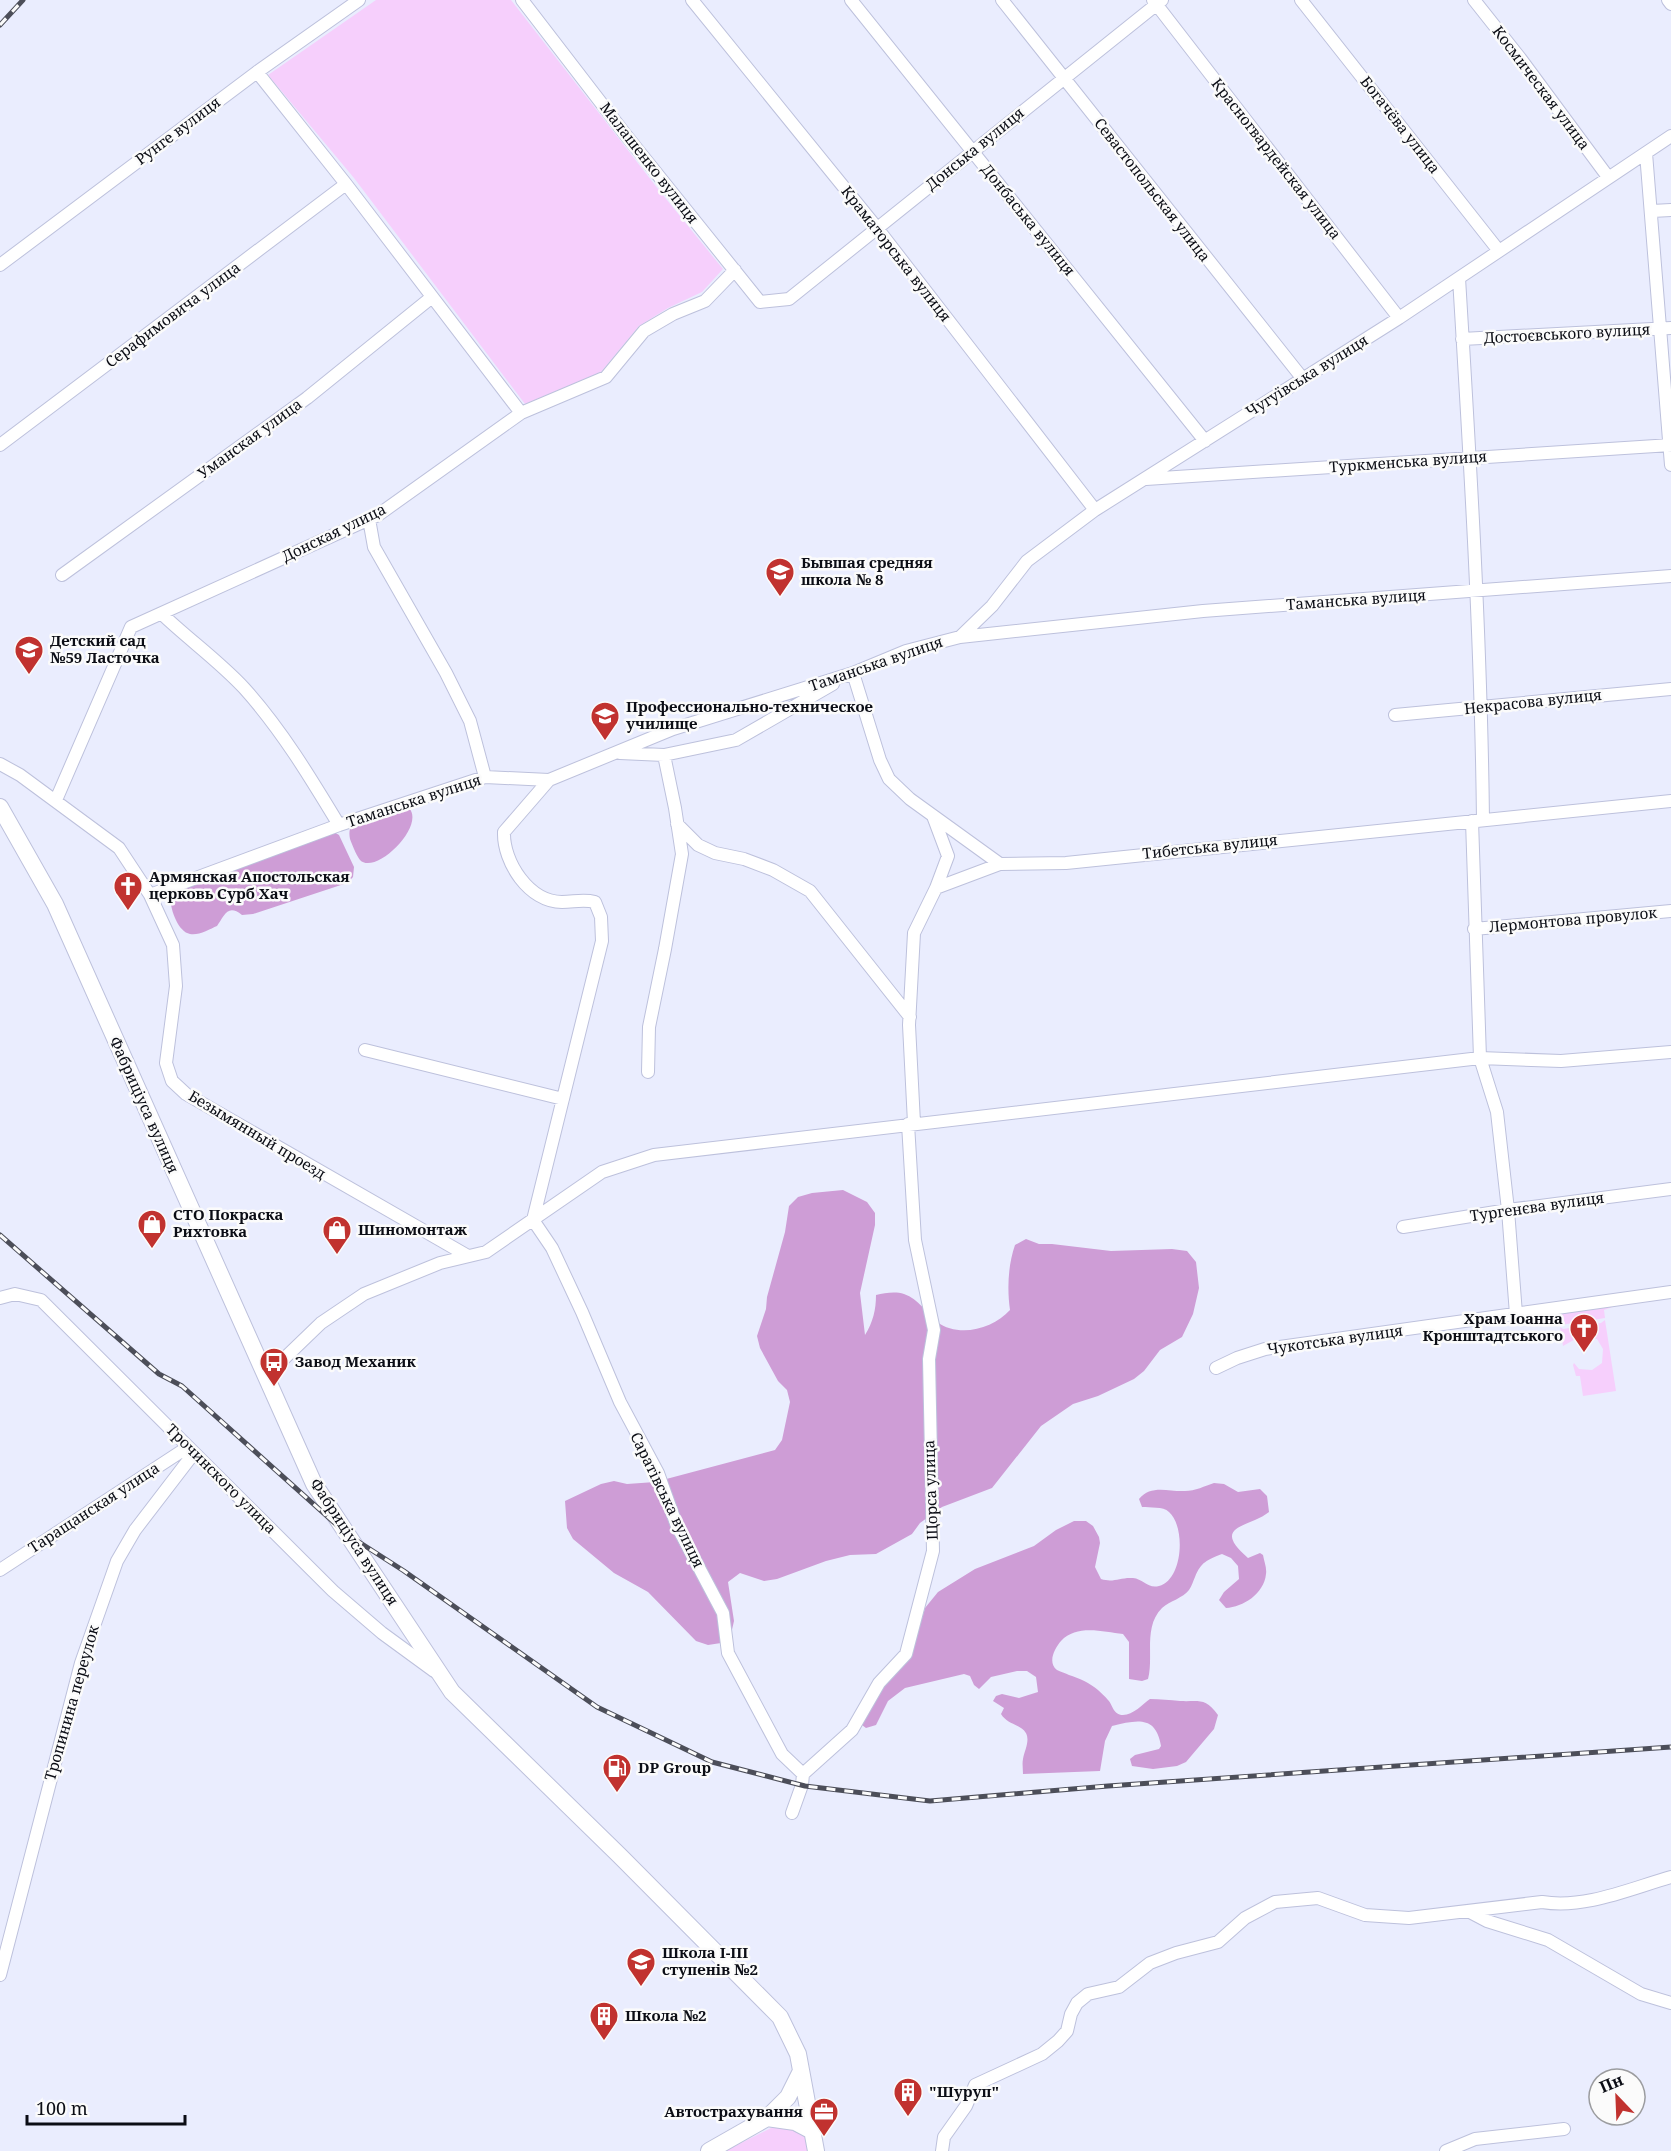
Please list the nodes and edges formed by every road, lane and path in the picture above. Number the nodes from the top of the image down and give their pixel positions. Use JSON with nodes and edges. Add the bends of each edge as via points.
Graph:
{"nodes":[{"id":1,"x":359,"y":0,"type":"edge"},
{"id":2,"x":522,"y":0,"type":"edge"},
{"id":3,"x":692,"y":0,"type":"edge"},
{"id":4,"x":851,"y":0,"type":"edge"},
{"id":5,"x":1002,"y":0,"type":"edge"},
{"id":6,"x":1301,"y":0,"type":"edge"},
{"id":7,"x":1474,"y":0,"type":"edge"},
{"id":8,"x":1668,"y":0,"type":"edge"},
{"id":9,"x":1157,"y":1,"type":"edge"},
{"id":10,"x":1671,"y":4,"type":"edge"},
{"id":11,"x":257,"y":72,"type":"junction"},
{"id":12,"x":1064,"y":78,"type":"junction"},
{"id":13,"x":1671,"y":136,"type":"edge"},
{"id":14,"x":974,"y":151,"type":"junction"},
{"id":15,"x":1646,"y":153,"type":"junction"},
{"id":16,"x":1608,"y":177,"type":"junction"},
{"id":17,"x":346,"y":184,"type":"junction"},
{"id":18,"x":1671,"y":210,"type":"edge"},
{"id":19,"x":1652,"y":211,"type":"junction"},
{"id":20,"x":877,"y":228,"type":"junction"},
{"id":21,"x":1499,"y":251,"type":"junction"},
{"id":22,"x":0,"y":265,"type":"edge"},
{"id":23,"x":735,"y":270,"type":"junction"},
{"id":24,"x":1459,"y":278,"type":"junction"},
{"id":25,"x":432,"y":297,"type":"junction"},
{"id":26,"x":789,"y":299,"type":"joint"},
{"id":27,"x":1399,"y":318,"type":"junction"},
{"id":28,"x":1666,"y":328,"type":"edge"},
{"id":29,"x":1462,"y":339,"type":"junction"},
{"id":30,"x":1303,"y":379,"type":"junction"},
{"id":31,"x":521,"y":412,"type":"junction"},
{"id":32,"x":1205,"y":441,"type":"junction"},
{"id":33,"x":1670,"y":445,"type":"edge"},
{"id":34,"x":0,"y":446,"type":"edge"},
{"id":35,"x":1470,"y":458,"type":"junction"},
{"id":36,"x":1671,"y":465,"type":"edge"},
{"id":37,"x":1145,"y":479,"type":"junction"},
{"id":38,"x":1095,"y":510,"type":"junction"},
{"id":39,"x":369,"y":519,"type":"junction"},
{"id":40,"x":62,"y":574,"type":"dead end"},
{"id":41,"x":1671,"y":576,"type":"edge"},
{"id":42,"x":1478,"y":591,"type":"junction"},
{"id":43,"x":162,"y":614,"type":"junction"},
{"id":44,"x":960,"y":637,"type":"junction"},
{"id":45,"x":853,"y":673,"type":"junction"},
{"id":46,"x":1671,"y":688,"type":"edge"},
{"id":47,"x":1482,"y":707,"type":"junction"},
{"id":48,"x":1395,"y":716,"type":"dead end"},
{"id":49,"x":617,"y":753,"type":"junction"},
{"id":50,"x":664,"y":755,"type":"junction"},
{"id":51,"x":0,"y":764,"type":"edge"},
{"id":52,"x":485,"y":777,"type":"junction"},
{"id":53,"x":549,"y":780,"type":"junction"},
{"id":54,"x":56,"y":800,"type":"junction"},
{"id":55,"x":1671,"y":801,"type":"edge"},
{"id":56,"x":0,"y":807,"type":"edge"},
{"id":57,"x":933,"y":816,"type":"junction"},
{"id":58,"x":1478,"y":820,"type":"junction"},
{"id":59,"x":677,"y":824,"type":"junction"},
{"id":60,"x":339,"y":825,"type":"junction"},
{"id":61,"x":1000,"y":864,"type":"junction"},
{"id":62,"x":936,"y":888,"type":"junction"},
{"id":63,"x":150,"y":895,"type":"junction"},
{"id":64,"x":1671,"y":911,"type":"edge"},
{"id":65,"x":1474,"y":929,"type":"junction"},
{"id":66,"x":910,"y":1017,"type":"junction"},
{"id":67,"x":364,"y":1050,"type":"dead end"},
{"id":68,"x":1671,"y":1052,"type":"edge"},
{"id":69,"x":1480,"y":1058,"type":"junction"},
{"id":70,"x":648,"y":1072,"type":"dead end"},
{"id":71,"x":563,"y":1099,"type":"junction"},
{"id":72,"x":911,"y":1124,"type":"junction"},
{"id":73,"x":1671,"y":1189,"type":"edge"},
{"id":74,"x":1508,"y":1210,"type":"junction"},
{"id":75,"x":533,"y":1220,"type":"junction"},
{"id":76,"x":1403,"y":1227,"type":"dead end"},
{"id":77,"x":468,"y":1256,"type":"junction"},
{"id":78,"x":1671,"y":1292,"type":"edge"},
{"id":79,"x":0,"y":1298,"type":"edge"},
{"id":80,"x":1516,"y":1314,"type":"junction"},
{"id":81,"x":1216,"y":1368,"type":"dead end"},
{"id":82,"x":266,"y":1376,"type":"junction"},
{"id":83,"x":191,"y":1450,"type":"junction"},
{"id":84,"x":0,"y":1570,"type":"edge"},
{"id":85,"x":442,"y":1677,"type":"junction"},
{"id":86,"x":803,"y":1774,"type":"junction"},
{"id":87,"x":792,"y":1813,"type":"dead end"},
{"id":88,"x":1671,"y":1877,"type":"edge"},
{"id":89,"x":1468,"y":1911,"type":"junction"},
{"id":90,"x":0,"y":1975,"type":"edge"},
{"id":91,"x":1671,"y":2003,"type":"edge"},
{"id":92,"x":801,"y":2071,"type":"junction"},
{"id":93,"x":767,"y":2118,"type":"junction"},
{"id":94,"x":1564,"y":2129,"type":"dead end"},
{"id":95,"x":812,"y":2131,"type":"junction"},
{"id":96,"x":709,"y":2151,"type":"edge"},
{"id":97,"x":816,"y":2151,"type":"edge"},
{"id":98,"x":942,"y":2151,"type":"edge"},
{"id":99,"x":1446,"y":2151,"type":"edge"}],
"edges":[{"from":1,"to":11,"type":"street","name":"Рунге вулиця"},
{"from":2,"to":23,"type":"street","name":"Малашенко вулиця"},
{"from":3,"to":20,"type":"street","name":"Краматорська вулиця"},
{"from":4,"to":14,"type":"street","name":"Донбаська вулиця"},
{"from":5,"to":12,"type":"street","name":"Севастопольская улица"},
{"from":6,"to":21,"type":"street","name":"Богачёва улица"},
{"from":7,"to":16,"type":"street","name":"Космическая улица"},
{"from":8,"to":10,"type":"street"},
{"from":9,"to":12,"type":"street","name":"Донська вулиця"},
{"from":9,"to":27,"type":"street","name":"Красногвардейская улица"},
{"from":11,"to":17,"type":"street"},
{"from":11,"to":22,"type":"street","name":"Рунге вулиця"},
{"from":12,"to":14,"type":"street","name":"Донська вулиця"},
{"from":12,"to":30,"type":"street","name":"Севастопольская улица"},
{"from":13,"to":15,"type":"street","name":"Чугуївська вулиця"},
{"from":14,"to":20,"type":"street","name":"Донська вулиця"},
{"from":14,"to":32,"type":"street","name":"Донбаська вулиця"},
{"from":15,"to":16,"type":"street","name":"Чугуївська вулиця"},
{"from":15,"to":19,"type":"street"},
{"from":16,"to":21,"type":"street","name":"Чугуївська вулиця"},
{"from":17,"to":25,"type":"street"},
{"from":17,"to":34,"type":"street","name":"Серафимовича улица"},
{"from":18,"to":19,"type":"street"},
{"from":19,"to":28,"type":"street"},
{"from":20,"to":26,"type":"street","name":"Донська вулиця"},
{"from":20,"to":38,"type":"street","name":"Краматорська вулиця"},
{"from":21,"to":24,"type":"street","name":"Чугуївська вулиця"},
{"from":23,"to":26,"type":"street","name":"Малашенко вулиця","via":[[760,302]]},
{"from":23,"to":31,"type":"street","name":"Донская улица","via":[[705,301],[644,331],[606,377]]},
{"from":24,"to":27,"type":"street","name":"Чугуївська вулиця"},
{"from":24,"to":29,"type":"street"},
{"from":25,"to":31,"type":"street"},
{"from":25,"to":40,"type":"street","name":"Уманская улица","via":[[307,398]]},
{"from":27,"to":30,"type":"street","name":"Чугуївська вулиця"},
{"from":28,"to":29,"type":"street","name":"Достоєвського вулиця"},
{"from":28,"to":33,"type":"street"},
{"from":29,"to":35,"type":"street"},
{"from":30,"to":32,"type":"street","name":"Чугуївська вулиця"},
{"from":31,"to":39,"type":"street","name":"Донская улица"},
{"from":32,"to":37,"type":"street","name":"Чугуївська вулиця"},
{"from":33,"to":35,"type":"street","name":"Туркменська вулиця"},
{"from":33,"to":36,"type":"street"},
{"from":35,"to":37,"type":"street","name":"Туркменська вулиця"},
{"from":35,"to":42,"type":"street"},
{"from":37,"to":38,"type":"street","name":"Чугуївська вулиця"},
{"from":38,"to":44,"type":"street","name":"Чугуївська вулиця","via":[[1027,561],[992,606]]},
{"from":39,"to":43,"type":"street","name":"Донская улица"},
{"from":39,"to":52,"type":"street","via":[[374,548],[470,721]]},
{"from":41,"to":42,"type":"street","name":"Таманська вулиця"},
{"from":42,"to":44,"type":"street","name":"Таманська вулиця","via":[[1203,611]]},
{"from":42,"to":47,"type":"street"},
{"from":43,"to":54,"type":"street","name":"Донская улица","via":[[131,627]]},
{"from":43,"to":60,"type":"street","via":[[244,688],[298,759]]},
{"from":44,"to":45,"type":"street","name":"Таманська вулиця","via":[[906,651]]},
{"from":45,"to":49,"type":"street","name":"Таманська вулиця","via":[[673,729]]},
{"from":45,"to":50,"type":"street","via":[[736,740]]},
{"from":45,"to":57,"type":"street","via":[[889,778]]},
{"from":46,"to":47,"type":"street","name":"Некрасова вулиця"},
{"from":47,"to":48,"type":"street","name":"Некрасова вулиця"},
{"from":47,"to":58,"type":"street"},
{"from":49,"to":50,"type":"street"},
{"from":49,"to":53,"type":"street","name":"Таманська вулиця"},
{"from":50,"to":59,"type":"street"},
{"from":51,"to":54,"type":"street","name":"Безымянный проезд"},
{"from":52,"to":53,"type":"street","name":"Таманська вулиця"},
{"from":52,"to":60,"type":"street","name":"Таманська вулиця"},
{"from":53,"to":71,"type":"street","via":[[504,832],[504,842],[515,871],[532,891],[562,902],[595,902],[601,917],[602,941]]},
{"from":54,"to":63,"type":"street","name":"Безымянный проезд","via":[[119,848]]},
{"from":55,"to":58,"type":"street","name":"Тибетська вулиця"},
{"from":56,"to":82,"type":"main road","name":"Фабриціуса вулиця","via":[[55,904]]},
{"from":57,"to":61,"type":"street"},
{"from":57,"to":62,"type":"street","name":"Щорса улица","via":[[948,856]]},
{"from":58,"to":61,"type":"street","name":"Тибетська вулиця","via":[[1066,862]]},
{"from":58,"to":65,"type":"street"},
{"from":59,"to":66,"type":"street","via":[[698,845],[715,853],[744,858],[810,891]]},
{"from":59,"to":70,"type":"street","via":[[682,854],[649,1028]]},
{"from":60,"to":63,"type":"street","name":"Таманська вулиця"},
{"from":61,"to":62,"type":"street","name":"Тибетська вулиця"},
{"from":62,"to":66,"type":"street","name":"Щорса улица","via":[[914,933]]},
{"from":63,"to":77,"type":"street","name":"Безымянный проезд","via":[[173,945],[176,986],[166,1063],[172,1081],[186,1094]]},
{"from":64,"to":65,"type":"street","name":"Лермонтова провулок"},
{"from":65,"to":69,"type":"street"},
{"from":66,"to":72,"type":"street","name":"Щорса улица"},
{"from":67,"to":71,"type":"street"},
{"from":68,"to":69,"type":"street","via":[[1561,1061]]},
{"from":69,"to":72,"type":"street"},
{"from":69,"to":74,"type":"street","via":[[1497,1112]]},
{"from":71,"to":75,"type":"street"},
{"from":72,"to":75,"type":"street","via":[[654,1155],[602,1172]]},
{"from":72,"to":86,"type":"street","name":"Щорса улица","via":[[915,1240],[934,1330],[929,1359],[933,1551],[906,1654],[879,1683],[852,1730]]},
{"from":73,"to":74,"type":"street","name":"Тургенєва вулиця"},
{"from":74,"to":76,"type":"street","name":"Тургенєва вулиця"},
{"from":74,"to":80,"type":"street"},
{"from":75,"to":77,"type":"street","via":[[486,1252]]},
{"from":75,"to":86,"type":"street","name":"Саратівська вулиця","via":[[552,1248],[620,1402],[658,1473],[677,1526],[723,1613],[728,1653],[782,1754]]},
{"from":77,"to":82,"type":"street","via":[[440,1263],[364,1294],[321,1323]]},
{"from":78,"to":80,"type":"street","name":"Чукотська вулиця"},
{"from":79,"to":83,"type":"street","name":"Трочинского улица","via":[[15,1294],[41,1300]]},
{"from":80,"to":81,"type":"street","name":"Чукотська вулиця","via":[[1265,1349]]},
{"from":82,"to":85,"type":"main road","name":"Фабриціуса вулиця","via":[[314,1484]]},
{"from":83,"to":84,"type":"street","name":"Таращанская улица"},
{"from":83,"to":85,"type":"street","name":"Трочинского улица","via":[[333,1591]]},
{"from":83,"to":90,"type":"street","name":"Тропинина переулок","via":[[117,1561],[81,1663]]},
{"from":85,"to":92,"type":"main road","name":"Фабриціуса вулиця","via":[[452,1692],[780,2017],[798,2054]]},
{"from":86,"to":87,"type":"street"},
{"from":88,"to":89,"type":"street","via":[[1580,1903],[1542,1902]]},
{"from":89,"to":91,"type":"street","via":[[1548,1940],[1641,1994]]},
{"from":89,"to":98,"type":"street","via":[[1409,1918],[1365,1915],[1318,1898],[1275,1902],[1245,1918],[1218,1942],[1150,1963],[1119,1987],[1088,1994],[1077,2003],[1067,2031],[1050,2048],[975,2085],[966,2106],[944,2137]]},
{"from":92,"to":93,"type":"main road","via":[[788,2097]]},
{"from":92,"to":95,"type":"main road","name":"Фабриціуса вулиця"},
{"from":93,"to":95,"type":"main road","via":[[795,2122]]},
{"from":93,"to":96,"type":"main road"},
{"from":94,"to":99,"type":"street","via":[[1475,2139]]},
{"from":95,"to":97,"type":"main road","name":"Фабриціуса вулиця"}]}
